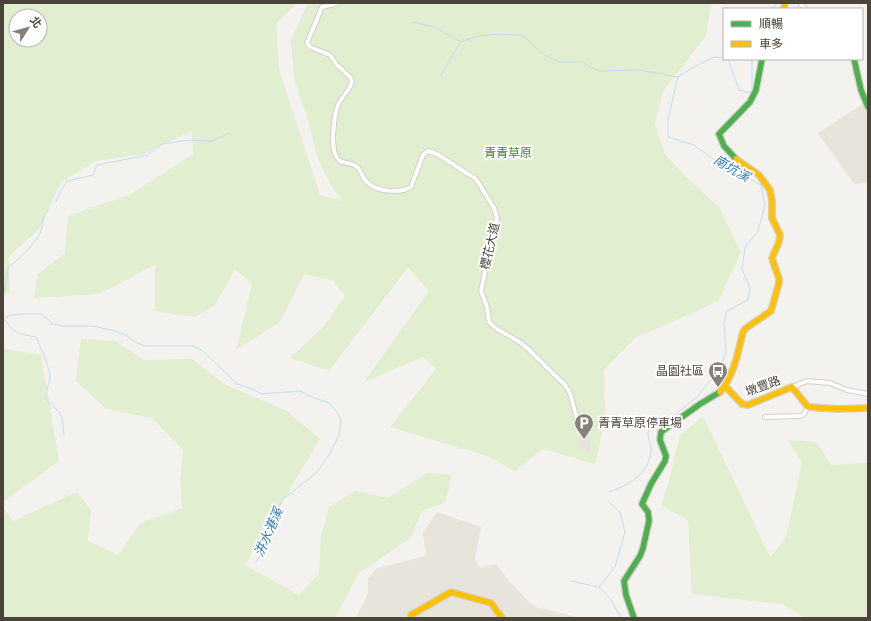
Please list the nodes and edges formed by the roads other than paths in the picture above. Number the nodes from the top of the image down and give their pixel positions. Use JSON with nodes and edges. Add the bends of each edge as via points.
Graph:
{"nodes":[{"id":1,"x":338,"y":3,"type":"edge"},
{"id":2,"x":762,"y":60,"type":"edge"},
{"id":3,"x":854,"y":60,"type":"edge"},
{"id":4,"x":868,"y":107,"type":"edge"},
{"id":5,"x":725,"y":386,"type":"junction"},
{"id":6,"x":792,"y":387,"type":"junction"},
{"id":7,"x":868,"y":394,"type":"edge"},
{"id":8,"x":808,"y":407,"type":"junction"},
{"id":9,"x":868,"y":408,"type":"edge"},
{"id":10,"x":765,"y":417,"type":"dead end"},
{"id":11,"x":578,"y":423,"type":"dead end"},
{"id":12,"x":411,"y":616,"type":"edge"},
{"id":13,"x":502,"y":618,"type":"edge"},
{"id":14,"x":634,"y":618,"type":"edge"}],
"edges":[{"from":1,"to":11,"type":"street","name":"櫻花大道","via":[[322,7],[307,43],[310,47],[330,56],[352,81],[335,114],[333,136],[337,159],[358,167],[364,180],[374,187],[386,190],[398,191],[411,187],[420,160],[428,151],[476,179],[497,217],[481,291],[489,322],[526,347],[565,385]]},
{"from":2,"to":5,"type":"street","via":[[756,90],[750,102],[719,134],[722,144],[758,175],[770,191],[773,202],[772,219],[780,237],[772,258],[779,283],[770,310],[741,334],[737,355]]},
{"from":3,"to":4,"type":"street"},
{"from":5,"to":6,"type":"street","name":"墩豐路","via":[[742,404],[748,405]]},
{"from":5,"to":14,"type":"street","via":[[718,394],[661,432],[660,440],[666,456],[665,461],[642,504],[649,521],[640,556],[624,581]]},
{"from":6,"to":7,"type":"street","name":"墩豐路","via":[[807,381],[830,383]]},
{"from":6,"to":8,"type":"street","name":"墩豐路"},
{"from":8,"to":9,"type":"street"},
{"from":8,"to":10,"type":"street","via":[[800,416]]},
{"from":12,"to":13,"type":"street","via":[[451,592],[491,603]]}]}
